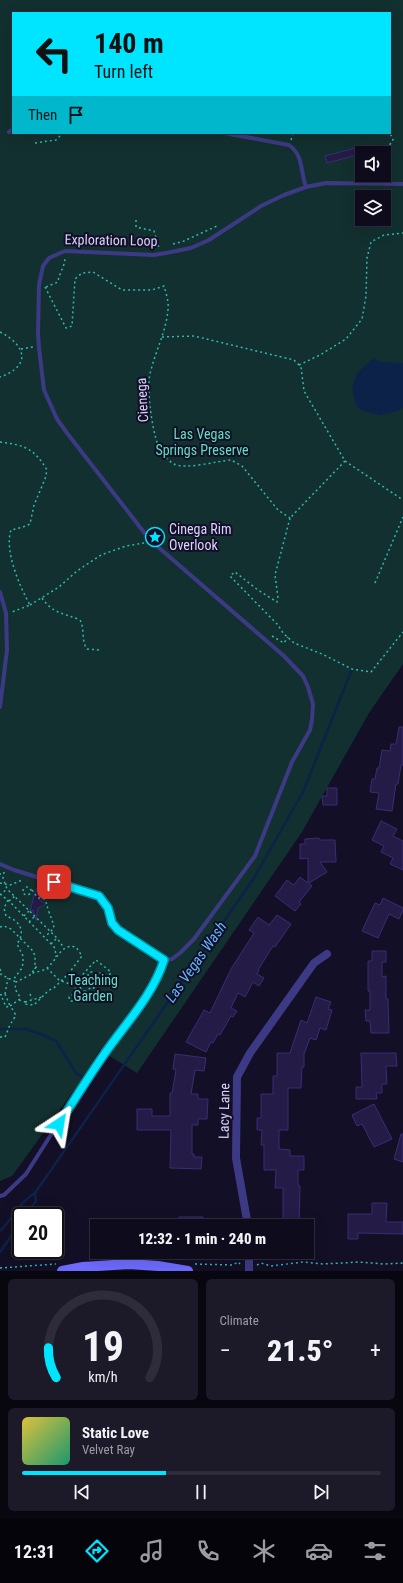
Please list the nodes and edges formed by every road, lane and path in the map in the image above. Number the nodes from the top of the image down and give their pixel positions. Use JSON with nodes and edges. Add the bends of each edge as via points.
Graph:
{"nodes":[{"id":1,"x":62,"y":134,"type":"edge"},
{"id":2,"x":229,"y":134,"type":"edge"},
{"id":3,"x":390,"y":134,"type":"edge"},
{"id":4,"x":35,"y":143,"type":"dead end"},
{"id":5,"x":389,"y":146,"type":"edge"},
{"id":6,"x":403,"y":184,"type":"edge"},
{"id":7,"x":306,"y":188,"type":"junction"},
{"id":8,"x":136,"y":220,"type":"dead end"},
{"id":9,"x":218,"y":226,"type":"dead end"},
{"id":10,"x":403,"y":232,"type":"edge"},
{"id":11,"x":171,"y":245,"type":"dead end"},
{"id":12,"x":165,"y":246,"type":"dead end"},
{"id":13,"x":153,"y":248,"type":"dead end"},
{"id":14,"x":159,"y":248,"type":"junction"},
{"id":15,"x":65,"y":256,"type":"dead end"},
{"id":16,"x":39,"y":285,"type":"junction"},
{"id":17,"x":46,"y":287,"type":"junction"},
{"id":18,"x":0,"y":332,"type":"edge"},
{"id":19,"x":162,"y":337,"type":"junction"},
{"id":20,"x":33,"y":341,"type":"dead end"},
{"id":21,"x":21,"y":349,"type":"junction"},
{"id":22,"x":299,"y":365,"type":"junction"},
{"id":23,"x":0,"y":377,"type":"edge"},
{"id":24,"x":0,"y":442,"type":"edge"},
{"id":25,"x":345,"y":461,"type":"junction"},
{"id":26,"x":403,"y":500,"type":"edge"},
{"id":27,"x":403,"y":517,"type":"edge"},
{"id":28,"x":290,"y":518,"type":"junction"},
{"id":29,"x":148,"y":541,"type":"dead end"},
{"id":30,"x":375,"y":583,"type":"dead end"},
{"id":31,"x":0,"y":592,"type":"edge"},
{"id":32,"x":42,"y":598,"type":"junction"},
{"id":33,"x":30,"y":605,"type":"junction"},
{"id":34,"x":10,"y":612,"type":"dead end"},
{"id":35,"x":403,"y":632,"type":"edge"},
{"id":36,"x":268,"y":637,"type":"dead end"},
{"id":37,"x":288,"y":637,"type":"junction"},
{"id":38,"x":100,"y":650,"type":"dead end"},
{"id":39,"x":0,"y":707,"type":"edge"},
{"id":40,"x":0,"y":864,"type":"edge"},
{"id":41,"x":5,"y":867,"type":"junction"},
{"id":42,"x":0,"y":873,"type":"edge"},
{"id":43,"x":24,"y":873,"type":"junction"},
{"id":44,"x":0,"y":876,"type":"edge"},
{"id":45,"x":0,"y":883,"type":"edge"},
{"id":46,"x":5,"y":884,"type":"junction"},
{"id":47,"x":7,"y":889,"type":"junction"},
{"id":48,"x":32,"y":890,"type":"junction"},
{"id":49,"x":0,"y":894,"type":"edge"},
{"id":50,"x":15,"y":896,"type":"junction"},
{"id":51,"x":9,"y":901,"type":"junction"},
{"id":52,"x":29,"y":911,"type":"junction"},
{"id":53,"x":24,"y":916,"type":"junction"},
{"id":54,"x":35,"y":916,"type":"junction"},
{"id":55,"x":29,"y":922,"type":"junction"},
{"id":56,"x":0,"y":926,"type":"edge"},
{"id":57,"x":50,"y":931,"type":"junction"},
{"id":58,"x":45,"y":937,"type":"junction"},
{"id":59,"x":57,"y":938,"type":"junction"},
{"id":60,"x":21,"y":939,"type":"junction"},
{"id":61,"x":51,"y":944,"type":"junction"},
{"id":62,"x":64,"y":948,"type":"junction"},
{"id":63,"x":327,"y":954,"type":"dead end"},
{"id":64,"x":56,"y":958,"type":"junction"},
{"id":65,"x":164,"y":960,"type":"junction"},
{"id":66,"x":37,"y":966,"type":"dead end"},
{"id":67,"x":47,"y":968,"type":"junction"},
{"id":68,"x":0,"y":969,"type":"edge"},
{"id":69,"x":35,"y":969,"type":"junction"},
{"id":70,"x":32,"y":973,"type":"junction"},
{"id":71,"x":1,"y":974,"type":"edge"},
{"id":72,"x":8,"y":978,"type":"junction"},
{"id":73,"x":93,"y":978,"type":"junction"},
{"id":74,"x":13,"y":980,"type":"junction"},
{"id":75,"x":98,"y":980,"type":"junction"},
{"id":76,"x":60,"y":981,"type":"junction"},
{"id":77,"x":16,"y":982,"type":"junction"},
{"id":78,"x":98,"y":985,"type":"junction"},
{"id":79,"x":95,"y":988,"type":"junction"},
{"id":80,"x":78,"y":991,"type":"junction"},
{"id":81,"x":84,"y":992,"type":"junction"},
{"id":82,"x":5,"y":994,"type":"junction"},
{"id":83,"x":30,"y":994,"type":"dead end"},
{"id":84,"x":0,"y":995,"type":"edge"},
{"id":85,"x":42,"y":996,"type":"junction"},
{"id":86,"x":84,"y":996,"type":"junction"},
{"id":87,"x":32,"y":999,"type":"junction"},
{"id":88,"x":99,"y":999,"type":"junction"},
{"id":89,"x":19,"y":1000,"type":"junction"},
{"id":90,"x":103,"y":1001,"type":"dead end"},
{"id":91,"x":25,"y":1002,"type":"junction"},
{"id":92,"x":10,"y":1006,"type":"junction"},
{"id":93,"x":0,"y":1037,"type":"edge"},
{"id":94,"x":0,"y":1196,"type":"edge"},
{"id":95,"x":247,"y":1219,"type":"edge"},
{"id":96,"x":249,"y":1259,"type":"edge"},
{"id":97,"x":261,"y":1263,"type":"dead end"},
{"id":98,"x":403,"y":1263,"type":"edge"},
{"id":99,"x":62,"y":1271,"type":"edge"},
{"id":100,"x":188,"y":1271,"type":"edge"},
{"id":101,"x":249,"y":1271,"type":"edge"}],
"edges":[{"from":1,"to":4,"type":"path","via":[[56,140]]},
{"from":2,"to":7,"type":"lane","via":[[289,145],[300,157]]},
{"from":3,"to":5,"type":"path","via":[[393,140]]},
{"from":6,"to":7,"type":"lane","via":[[326,183]]},
{"from":7,"to":16,"type":"lane","via":[[261,206],[223,232],[190,248],[154,255],[65,251],[49,258],[43,266]]},
{"from":8,"to":14,"type":"path","via":[[136,227],[154,231]]},
{"from":9,"to":11,"type":"path"},
{"from":10,"to":22,"type":"path","via":[[384,235],[371,242],[367,258],[366,296],[362,319],[346,339]]},
{"from":12,"to":14,"type":"path"},
{"from":13,"to":14,"type":"path"},
{"from":15,"to":17,"type":"path","via":[[65,266],[59,273],[58,282]]},
{"from":16,"to":17,"type":"path"},
{"from":16,"to":65,"type":"lane","via":[[38,334],[43,384],[47,399],[67,433],[150,540],[295,667],[303,676],[313,704],[310,730],[292,762],[254,856],[194,939],[172,959]]},
{"from":17,"to":19,"type":"path","name":"Cienega","via":[[66,328],[72,326],[75,279],[82,273],[93,272],[122,290],[152,290],[164,286],[169,308]]},
{"from":18,"to":21,"type":"path","via":[[10,337]]},
{"from":19,"to":22,"type":"path","via":[[194,336],[294,360]]},
{"from":19,"to":28,"type":"path","name":"Cienega","via":[[149,375],[149,390],[154,433],[162,454],[179,465],[230,460],[242,466],[278,510]]},
{"from":20,"to":21,"type":"path","via":[[34,347]]},
{"from":21,"to":23,"type":"path","via":[[21,362],[10,374]]},
{"from":22,"to":25,"type":"path","via":[[304,391]]},
{"from":24,"to":33,"type":"path","via":[[25,447],[39,457],[47,470],[46,480],[34,505],[30,524],[10,532],[15,573]]},
{"from":25,"to":26,"type":"path"},
{"from":25,"to":28,"type":"path"},
{"from":27,"to":30,"type":"path"},
{"from":28,"to":37,"type":"path","via":[[275,575],[277,602],[235,572],[230,576]]},
{"from":29,"to":32,"type":"path","via":[[101,555]]},
{"from":31,"to":39,"type":"lane","via":[[6,613],[7,650]]},
{"from":32,"to":33,"type":"path"},
{"from":32,"to":38,"type":"path","via":[[55,612],[80,620],[83,625],[84,645],[87,649]]},
{"from":33,"to":34,"type":"path"},
{"from":35,"to":37,"type":"path","via":[[371,672],[352,669],[294,643]]},
{"from":36,"to":37,"type":"path","via":[[273,636],[284,643]]},
{"from":40,"to":41,"type":"lane"},
{"from":41,"to":43,"type":"lane"},
{"from":41,"to":46,"type":"path"},
{"from":42,"to":44,"type":"path"},
{"from":43,"to":46,"type":"path","via":[[20,881]]},
{"from":43,"to":65,"type":"lane","via":[[99,896],[108,908],[112,923],[118,930]]},
{"from":45,"to":46,"type":"path"},
{"from":46,"to":47,"type":"path"},
{"from":47,"to":49,"type":"path"},
{"from":47,"to":50,"type":"path"},
{"from":48,"to":48,"type":"path","via":[[27,886],[23,892],[27,895]]},
{"from":48,"to":57,"type":"path","via":[[48,905],[54,928]]},
{"from":49,"to":51,"type":"path"},
{"from":50,"to":51,"type":"path"},
{"from":50,"to":52,"type":"path"},
{"from":51,"to":53,"type":"path"},
{"from":51,"to":60,"type":"path","via":[[4,908],[6,916],[22,929]]},
{"from":52,"to":53,"type":"path"},
{"from":52,"to":54,"type":"path"},
{"from":53,"to":55,"type":"path"},
{"from":54,"to":55,"type":"path"},
{"from":54,"to":57,"type":"path"},
{"from":55,"to":58,"type":"path"},
{"from":56,"to":60,"type":"path","via":[[11,929]]},
{"from":57,"to":58,"type":"path"},
{"from":57,"to":59,"type":"path"},
{"from":58,"to":61,"type":"path"},
{"from":59,"to":61,"type":"path"},
{"from":59,"to":62,"type":"path"},
{"from":60,"to":69,"type":"path","via":[[33,951]]},
{"from":60,"to":74,"type":"path","via":[[17,944],[23,956],[22,968]]},
{"from":61,"to":64,"type":"path","via":[[55,948]]},
{"from":62,"to":64,"type":"path"},
{"from":62,"to":76,"type":"path","via":[[76,947],[82,956]]},
{"from":63,"to":95,"type":"street","name":"Lacy Lane","via":[[314,963],[250,1053],[237,1077],[236,1158]]},
{"from":64,"to":67,"type":"path"},
{"from":65,"to":94,"type":"lane","via":[[160,974],[141,1004],[93,1071],[26,1174]]},
{"from":66,"to":69,"type":"path"},
{"from":67,"to":70,"type":"path"},
{"from":67,"to":76,"type":"path"},
{"from":68,"to":71,"type":"path"},
{"from":69,"to":70,"type":"path"},
{"from":70,"to":77,"type":"path"},
{"from":71,"to":72,"type":"path"},
{"from":72,"to":74,"type":"path"},
{"from":72,"to":82,"type":"path"},
{"from":73,"to":75,"type":"path"},
{"from":73,"to":75,"type":"path","via":[[88,974],[90,972],[100,973],[103,976]]},
{"from":73,"to":78,"type":"path","via":[[93,982]]},
{"from":74,"to":77,"type":"path"},
{"from":75,"to":78,"type":"path"},
{"from":76,"to":80,"type":"path","via":[[70,984]]},
{"from":76,"to":85,"type":"path"},
{"from":77,"to":89,"type":"path","via":[[15,989]]},
{"from":78,"to":79,"type":"path"},
{"from":78,"to":81,"type":"path","via":[[103,986],[111,972],[96,960],[75,983]]},
{"from":79,"to":81,"type":"path"},
{"from":79,"to":88,"type":"path","via":[[99,991]]},
{"from":80,"to":81,"type":"path"},
{"from":80,"to":86,"type":"path","via":[[70,996],[70,1001],[78,1002]]},
{"from":81,"to":86,"type":"path"},
{"from":82,"to":84,"type":"path"},
{"from":82,"to":92,"type":"path"},
{"from":83,"to":87,"type":"path"},
{"from":84,"to":92,"type":"path","via":[[6,1007]]},
{"from":85,"to":87,"type":"path"},
{"from":85,"to":91,"type":"path","via":[[34,1005],[24,1004]]},
{"from":86,"to":88,"type":"path","via":[[92,1001]]},
{"from":87,"to":91,"type":"path"},
{"from":88,"to":90,"type":"path"},
{"from":89,"to":91,"type":"path"},
{"from":89,"to":92,"type":"path"},
{"from":92,"to":93,"type":"path","via":[[16,1018],[5,1037]]},
{"from":96,"to":101,"type":"street"},
{"from":97,"to":98,"type":"path","via":[[271,1266],[303,1262]]},
{"from":99,"to":100,"type":"main road","via":[[82,1267],[136,1264]]}]}
